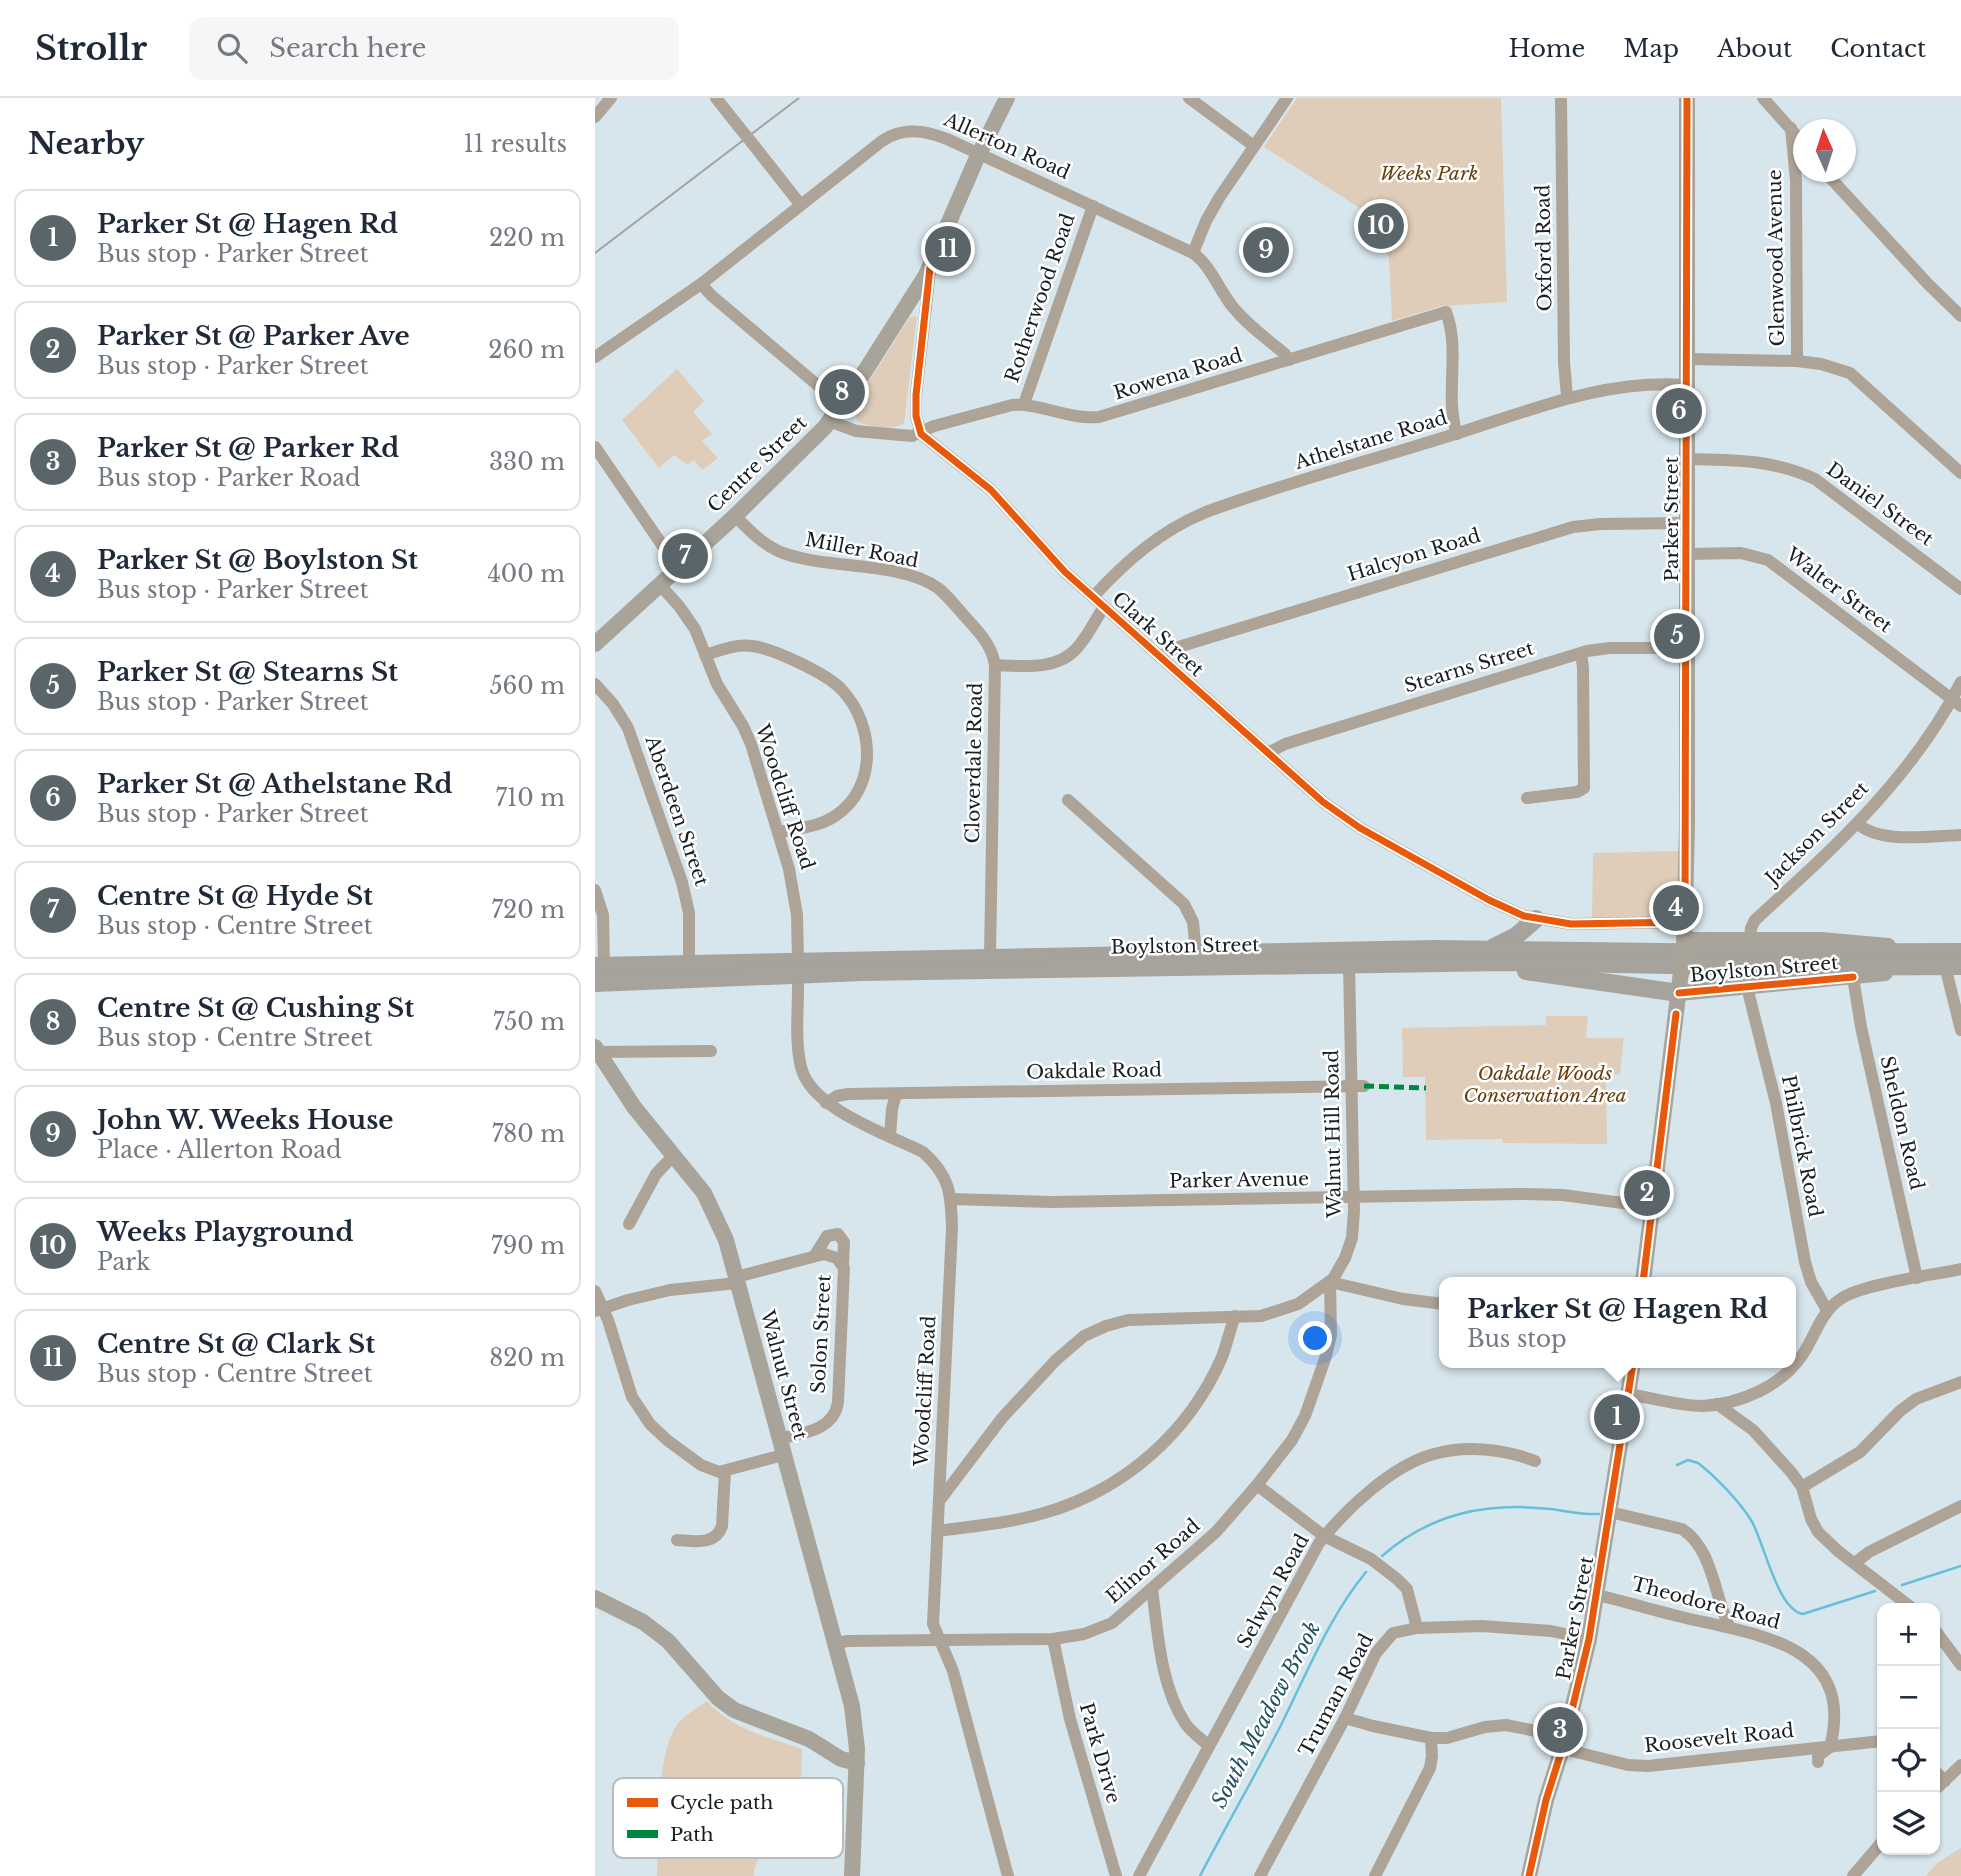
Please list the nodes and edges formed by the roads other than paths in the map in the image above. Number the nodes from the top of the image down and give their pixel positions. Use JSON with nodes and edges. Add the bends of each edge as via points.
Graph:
{"nodes":[{"id":1,"x":611,"y":98,"type":"edge"},
{"id":2,"x":716,"y":98,"type":"edge"},
{"id":3,"x":1007,"y":98,"type":"edge"},
{"id":4,"x":1189,"y":98,"type":"edge"},
{"id":5,"x":1287,"y":98,"type":"edge"},
{"id":6,"x":1561,"y":98,"type":"edge"},
{"id":7,"x":1687,"y":98,"type":"edge"},
{"id":8,"x":1763,"y":98,"type":"edge"},
{"id":9,"x":595,"y":117,"type":"edge"},
{"id":10,"x":1791,"y":128,"type":"junction"},
{"id":11,"x":1793,"y":130,"type":"edge"},
{"id":12,"x":1254,"y":146,"type":"junction"},
{"id":13,"x":979,"y":153,"type":"junction"},
{"id":14,"x":1834,"y":182,"type":"edge"},
{"id":15,"x":800,"y":204,"type":"junction"},
{"id":16,"x":1093,"y":206,"type":"junction"},
{"id":17,"x":1193,"y":253,"type":"junction"},
{"id":18,"x":930,"y":268,"type":"junction"},
{"id":19,"x":701,"y":284,"type":"junction"},
{"id":20,"x":1961,"y":316,"type":"edge"},
{"id":21,"x":595,"y":357,"type":"edge"},
{"id":22,"x":1687,"y":359,"type":"junction"},
{"id":23,"x":1289,"y":360,"type":"junction"},
{"id":24,"x":1797,"y":362,"type":"junction"},
{"id":25,"x":1687,"y":385,"type":"junction"},
{"id":26,"x":1567,"y":397,"type":"junction"},
{"id":27,"x":1024,"y":404,"type":"junction"},
{"id":28,"x":841,"y":405,"type":"junction"},
{"id":29,"x":829,"y":421,"type":"junction"},
{"id":30,"x":921,"y":434,"type":"junction"},
{"id":31,"x":1457,"y":434,"type":"junction"},
{"id":32,"x":595,"y":447,"type":"edge"},
{"id":33,"x":1686,"y":459,"type":"junction"},
{"id":34,"x":1961,"y":473,"type":"edge"},
{"id":35,"x":735,"y":516,"type":"junction"},
{"id":36,"x":1686,"y":523,"type":"junction"},
{"id":37,"x":1686,"y":554,"type":"junction"},
{"id":38,"x":680,"y":567,"type":"junction"},
{"id":39,"x":660,"y":585,"type":"junction"},
{"id":40,"x":1961,"y":589,"type":"edge"},
{"id":41,"x":1093,"y":597,"type":"junction"},
{"id":42,"x":1104,"y":607,"type":"junction"},
{"id":43,"x":595,"y":644,"type":"edge"},
{"id":44,"x":1686,"y":648,"type":"junction"},
{"id":45,"x":1581,"y":653,"type":"junction"},
{"id":46,"x":705,"y":655,"type":"junction"},
{"id":47,"x":1160,"y":657,"type":"junction"},
{"id":48,"x":995,"y":665,"type":"junction"},
{"id":49,"x":1961,"y":682,"type":"edge"},
{"id":50,"x":595,"y":684,"type":"edge"},
{"id":51,"x":1956,"y":703,"type":"edge"},
{"id":52,"x":1268,"y":753,"type":"junction"},
{"id":53,"x":1527,"y":798,"type":"dead end"},
{"id":54,"x":1068,"y":800,"type":"dead end"},
{"id":55,"x":1858,"y":824,"type":"junction"},
{"id":56,"x":779,"y":832,"type":"junction"},
{"id":57,"x":1961,"y":835,"type":"edge"},
{"id":58,"x":595,"y":890,"type":"edge"},
{"id":59,"x":1536,"y":919,"type":"junction"},
{"id":60,"x":1685,"y":922,"type":"junction"},
{"id":61,"x":1750,"y":941,"type":"junction"},
{"id":62,"x":1684,"y":942,"type":"junction"},
{"id":63,"x":1491,"y":948,"type":"junction"},
{"id":64,"x":1196,"y":953,"type":"junction"},
{"id":65,"x":990,"y":957,"type":"junction"},
{"id":66,"x":1955,"y":957,"type":"edge"},
{"id":67,"x":689,"y":962,"type":"junction"},
{"id":68,"x":1470,"y":962,"type":"junction"},
{"id":69,"x":1349,"y":964,"type":"junction"},
{"id":70,"x":598,"y":965,"type":"edge"},
{"id":71,"x":798,"y":967,"type":"junction"},
{"id":72,"x":1853,"y":976,"type":"junction"},
{"id":73,"x":595,"y":983,"type":"edge"},
{"id":74,"x":1747,"y":987,"type":"junction"},
{"id":75,"x":1679,"y":993,"type":"junction"},
{"id":76,"x":1961,"y":1030,"type":"edge"},
{"id":77,"x":596,"y":1050,"type":"edge"},
{"id":78,"x":711,"y":1051,"type":"dead end"},
{"id":79,"x":1358,"y":1086,"type":"junction"},
{"id":80,"x":897,"y":1094,"type":"junction"},
{"id":81,"x":826,"y":1103,"type":"junction"},
{"id":82,"x":890,"y":1136,"type":"junction"},
{"id":83,"x":674,"y":1155,"type":"junction"},
{"id":84,"x":1354,"y":1197,"type":"junction"},
{"id":85,"x":952,"y":1199,"type":"junction"},
{"id":86,"x":1652,"y":1207,"type":"junction"},
{"id":87,"x":629,"y":1224,"type":"dead end"},
{"id":88,"x":814,"y":1255,"type":"junction"},
{"id":89,"x":843,"y":1264,"type":"junction"},
{"id":90,"x":1961,"y":1269,"type":"edge"},
{"id":91,"x":1644,"y":1277,"type":"edge"},
{"id":92,"x":1917,"y":1278,"type":"junction"},
{"id":93,"x":737,"y":1280,"type":"junction"},
{"id":94,"x":1330,"y":1282,"type":"junction"},
{"id":95,"x":595,"y":1291,"type":"edge"},
{"id":96,"x":1439,"y":1303,"type":"edge"},
{"id":97,"x":599,"y":1309,"type":"edge"},
{"id":98,"x":1827,"y":1310,"type":"junction"},
{"id":99,"x":1235,"y":1316,"type":"junction"},
{"id":100,"x":1796,"y":1362,"type":"edge"},
{"id":101,"x":1632,"y":1368,"type":"edge"},
{"id":102,"x":1792,"y":1368,"type":"edge"},
{"id":103,"x":1961,"y":1382,"type":"edge"},
{"id":104,"x":1629,"y":1394,"type":"junction"},
{"id":105,"x":1717,"y":1404,"type":"junction"},
{"id":106,"x":781,"y":1447,"type":"junction"},
{"id":107,"x":1535,"y":1461,"type":"dead end"},
{"id":108,"x":725,"y":1471,"type":"junction"},
{"id":109,"x":1257,"y":1485,"type":"junction"},
{"id":110,"x":1802,"y":1486,"type":"junction"},
{"id":111,"x":940,"y":1500,"type":"junction"},
{"id":112,"x":1961,"y":1506,"type":"edge"},
{"id":113,"x":1610,"y":1512,"type":"junction"},
{"id":114,"x":939,"y":1531,"type":"junction"},
{"id":115,"x":1324,"y":1536,"type":"junction"},
{"id":116,"x":677,"y":1540,"type":"dead end"},
{"id":117,"x":1855,"y":1563,"type":"junction"},
{"id":118,"x":1152,"y":1589,"type":"junction"},
{"id":119,"x":1597,"y":1595,"type":"junction"},
{"id":120,"x":595,"y":1598,"type":"edge"},
{"id":121,"x":1906,"y":1603,"type":"edge"},
{"id":122,"x":1730,"y":1626,"type":"junction"},
{"id":123,"x":1417,"y":1628,"type":"junction"},
{"id":124,"x":1940,"y":1637,"type":"edge"},
{"id":125,"x":939,"y":1638,"type":"junction"},
{"id":126,"x":1053,"y":1639,"type":"junction"},
{"id":127,"x":1589,"y":1639,"type":"junction"},
{"id":128,"x":835,"y":1643,"type":"junction"},
{"id":129,"x":1961,"y":1665,"type":"edge"},
{"id":130,"x":1345,"y":1717,"type":"junction"},
{"id":131,"x":1431,"y":1738,"type":"junction"},
{"id":132,"x":1877,"y":1742,"type":"edge"},
{"id":133,"x":1564,"y":1743,"type":"junction"},
{"id":134,"x":1209,"y":1746,"type":"junction"},
{"id":135,"x":1830,"y":1747,"type":"junction"},
{"id":136,"x":857,"y":1756,"type":"junction"},
{"id":137,"x":1818,"y":1762,"type":"dead end"},
{"id":138,"x":1961,"y":1765,"type":"edge"},
{"id":139,"x":1940,"y":1785,"type":"edge"},
{"id":140,"x":1877,"y":1848,"type":"edge"},
{"id":141,"x":852,"y":1876,"type":"edge"},
{"id":142,"x":1008,"y":1876,"type":"edge"},
{"id":143,"x":1116,"y":1876,"type":"edge"},
{"id":144,"x":1139,"y":1876,"type":"edge"},
{"id":145,"x":1260,"y":1876,"type":"edge"},
{"id":146,"x":1375,"y":1876,"type":"edge"},
{"id":147,"x":1529,"y":1876,"type":"edge"},
{"id":148,"x":1853,"y":1876,"type":"edge"}],
"edges":[{"from":1,"to":9,"type":"street"},
{"from":2,"to":15,"type":"street","bridge":true},
{"from":3,"to":13,"type":"main road","name":"Centre Street"},
{"from":4,"to":12,"type":"street"},
{"from":5,"to":12,"type":"street"},
{"from":6,"to":26,"type":"street","name":"Oxford Road"},
{"from":7,"to":22,"type":"main road","name":"Parker Street"},
{"from":8,"to":10,"type":"street"},
{"from":10,"to":11,"type":"street"},
{"from":10,"to":24,"type":"street","name":"Glenwood Avenue","via":[[1796,181]]},
{"from":12,"to":17,"type":"street","via":[[1209,214]]},
{"from":13,"to":15,"type":"street","name":"Allerton Road","via":[[928,132],[897,133]]},
{"from":13,"to":16,"type":"street","name":"Allerton Road"},
{"from":13,"to":18,"type":"main road","name":"Centre Street"},
{"from":14,"to":20,"type":"street"},
{"from":15,"to":19,"type":"street","name":"Allerton Road"},
{"from":16,"to":17,"type":"street","name":"Allerton Road"},
{"from":16,"to":27,"type":"street","name":"Rotherwood Road"},
{"from":17,"to":23,"type":"street","name":"Allerton Road","via":[[1204,261],[1244,320]]},
{"from":18,"to":28,"type":"main road","name":"Centre Street"},
{"from":18,"to":30,"type":"street","via":[[916,395],[916,423]]},
{"from":19,"to":21,"type":"street","name":"Allerton Road"},
{"from":19,"to":28,"type":"street"},
{"from":22,"to":24,"type":"street","name":"Glenwood Avenue"},
{"from":22,"to":25,"type":"main road","name":"Parker Street"},
{"from":23,"to":27,"type":"street","name":"Rowena Road","via":[[1099,417],[1067,416]]},
{"from":23,"to":31,"type":"street","name":"Rowena Road","via":[[1446,312],[1452,332]]},
{"from":24,"to":34,"type":"street","via":[[1850,373]]},
{"from":25,"to":26,"type":"street","name":"Athelstane Road","via":[[1626,386]]},
{"from":25,"to":33,"type":"main road","name":"Parker Street"},
{"from":26,"to":31,"type":"street","name":"Athelstane Road"},
{"from":27,"to":30,"type":"street","name":"Rowena Road","via":[[947,422]]},
{"from":28,"to":29,"type":"main road","name":"Centre Street"},
{"from":29,"to":30,"type":"street","via":[[864,432],[905,437]]},
{"from":29,"to":35,"type":"main road","name":"Centre Street"},
{"from":30,"to":41,"type":"street","name":"Clark Street","via":[[991,490]]},
{"from":31,"to":41,"type":"street","name":"Athelstane Road","via":[[1195,516],[1139,551]]},
{"from":32,"to":38,"type":"street"},
{"from":33,"to":36,"type":"main road","name":"Parker Street"},
{"from":33,"to":40,"type":"street","name":"Daniel Street","via":[[1761,461],[1815,479]]},
{"from":35,"to":38,"type":"main road","name":"Centre Street"},
{"from":35,"to":48,"type":"street","name":"Miller Road","via":[[762,542],[787,555],[929,583],[979,632]]},
{"from":36,"to":37,"type":"main road","name":"Parker Street"},
{"from":36,"to":47,"type":"street","name":"Halcyon Road","via":[[1573,527],[1175,648]]},
{"from":37,"to":44,"type":"main road","name":"Parker Street"},
{"from":37,"to":51,"type":"street","name":"Walter Street","via":[[1741,553],[1768,560]]},
{"from":38,"to":39,"type":"main road","name":"Centre Street"},
{"from":39,"to":43,"type":"main road","name":"Centre Street"},
{"from":39,"to":46,"type":"street","name":"Woodcliff Road","via":[[695,629]]},
{"from":41,"to":42,"type":"street","name":"Clark Street"},
{"from":42,"to":47,"type":"street","name":"Clark Street"},
{"from":42,"to":48,"type":"street","name":"Cloverdale Road","via":[[1066,657],[1033,667]]},
{"from":44,"to":45,"type":"street","name":"Stearns Street","via":[[1609,648]]},
{"from":44,"to":60,"type":"main road","name":"Parker Street"},
{"from":45,"to":52,"type":"street","name":"Stearns Street"},
{"from":45,"to":53,"type":"street","via":[[1584,788]]},
{"from":46,"to":56,"type":"street","name":"Woodcliff Road","via":[[747,735]]},
{"from":46,"to":56,"type":"street","via":[[742,645],[772,652],[835,683],[859,715],[868,761],[853,801],[823,823]]},
{"from":47,"to":52,"type":"street","name":"Clark Street"},
{"from":48,"to":65,"type":"street","name":"Cloverdale Road"},
{"from":49,"to":51,"type":"street","name":"Jackson Street"},
{"from":50,"to":67,"type":"street","name":"Aberdeen Street","via":[[628,729],[682,882],[689,913]]},
{"from":51,"to":55,"type":"street","name":"Jackson Street"},
{"from":52,"to":59,"type":"street","name":"Clark Street","via":[[1355,825],[1489,900]]},
{"from":54,"to":64,"type":"street","via":[[1184,904],[1193,922]]},
{"from":55,"to":57,"type":"street","via":[[1883,836]]},
{"from":55,"to":61,"type":"street","name":"Jackson Street","via":[[1755,920]]},
{"from":56,"to":71,"type":"street","name":"Woodcliff Road","via":[[796,904]]},
{"from":58,"to":70,"type":"street","via":[[603,915]]},
{"from":59,"to":60,"type":"street","via":[[1571,924]]},
{"from":59,"to":63,"type":"highway"},
{"from":60,"to":62,"type":"main road","name":"Parker Street"},
{"from":61,"to":62,"type":"main road","name":"Boylston Street"},
{"from":61,"to":66,"type":"main road","name":"Boylston Street","via":[[1821,940]]},
{"from":62,"to":75,"type":"main road","name":"Parker Street","bridge":true},
{"from":63,"to":64,"type":"highway","name":"Boylston Street"},
{"from":63,"to":66,"type":"highway","name":"Boylston Street"},
{"from":64,"to":65,"type":"highway","name":"Boylston Street"},
{"from":65,"to":71,"type":"highway","name":"Boylston Street"},
{"from":66,"to":68,"type":"highway","name":"Boylston Street","via":[[1776,967]]},
{"from":66,"to":72,"type":"main road","name":"Boylston Street"},
{"from":66,"to":76,"type":"street"},
{"from":67,"to":70,"type":"highway","name":"Boylston Street"},
{"from":67,"to":71,"type":"highway","name":"Boylston Street"},
{"from":68,"to":69,"type":"highway","name":"Boylston Street"},
{"from":68,"to":75,"type":"highway"},
{"from":69,"to":71,"type":"highway","name":"Boylston Street"},
{"from":69,"to":79,"type":"street","name":"Walnut Hill Road"},
{"from":71,"to":73,"type":"highway","name":"Boylston Street"},
{"from":71,"to":81,"type":"street","name":"Woodcliff Road","via":[[801,1069]]},
{"from":72,"to":74,"type":"main road","name":"Boylston Street"},
{"from":72,"to":92,"type":"street","name":"Sheldon Road"},
{"from":74,"to":75,"type":"main road","name":"Boylston Street"},
{"from":74,"to":98,"type":"street","name":"Philbrick Road","via":[[1776,1103],[1805,1262]]},
{"from":75,"to":86,"type":"main road","name":"Parker Street"},
{"from":77,"to":78,"type":"street"},
{"from":77,"to":83,"type":"main road","name":"Walnut Street","via":[[627,1098]]},
{"from":79,"to":80,"type":"street","name":"Oakdale Road"},
{"from":79,"to":84,"type":"street","name":"Walnut Hill Road"},
{"from":80,"to":81,"type":"street","name":"Oakdale Road","via":[[842,1095]]},
{"from":80,"to":82,"type":"street"},
{"from":81,"to":82,"type":"street","name":"Woodcliff Road"},
{"from":82,"to":85,"type":"street","name":"Woodcliff Road","via":[[935,1163]]},
{"from":83,"to":87,"type":"street","via":[[656,1174]]},
{"from":83,"to":93,"type":"main road","name":"Walnut Street","via":[[714,1211]]},
{"from":84,"to":85,"type":"street","name":"Parker Avenue"},
{"from":84,"to":86,"type":"street","name":"Parker Avenue","via":[[1563,1195]]},
{"from":84,"to":94,"type":"street","name":"Walnut Hill Road","via":[[1352,1238]]},
{"from":85,"to":111,"type":"street","name":"Woodcliff Road"},
{"from":86,"to":91,"type":"main road","name":"Parker Street"},
{"from":88,"to":89,"type":"street","name":"Solon Street","via":[[829,1254]]},
{"from":88,"to":89,"type":"street","via":[[827,1236],[838,1234],[844,1242]]},
{"from":88,"to":93,"type":"street","name":"Solon Street"},
{"from":89,"to":106,"type":"street","name":"Solon Street","via":[[835,1415]]},
{"from":90,"to":92,"type":"street"},
{"from":92,"to":98,"type":"street","via":[[1853,1293]]},
{"from":93,"to":97,"type":"street","name":"Solon Street","via":[[670,1290]]},
{"from":93,"to":106,"type":"main road","name":"Walnut Street"},
{"from":94,"to":96,"type":"street"},
{"from":94,"to":99,"type":"street","name":"Walnut Hill Road","via":[[1278,1312]]},
{"from":94,"to":109,"type":"street","name":"Elinor Road","via":[[1331,1335],[1315,1390],[1292,1440]]},
{"from":95,"to":97,"type":"street"},
{"from":97,"to":108,"type":"street","via":[[628,1389],[643,1415],[696,1462],[712,1471]]},
{"from":98,"to":100,"type":"street"},
{"from":99,"to":111,"type":"street","name":"Walnut Hill Road","via":[[1128,1320],[1084,1336],[1002,1418]]},
{"from":99,"to":114,"type":"street","via":[[1203,1393],[1182,1424],[1128,1474],[1043,1514]]},
{"from":101,"to":104,"type":"main road","name":"Parker Street"},
{"from":102,"to":105,"type":"street","via":[[1778,1381]]},
{"from":103,"to":110,"type":"street","via":[[1916,1399],[1860,1452]]},
{"from":104,"to":105,"type":"street","via":[[1700,1406]]},
{"from":104,"to":113,"type":"main road","name":"Parker Street"},
{"from":105,"to":110,"type":"street","via":[[1753,1430]]},
{"from":106,"to":108,"type":"street"},
{"from":106,"to":128,"type":"main road","name":"Walnut Street"},
{"from":107,"to":115,"type":"street","name":"Selwyn Road","via":[[1485,1450],[1433,1454],[1377,1486]]},
{"from":108,"to":116,"type":"street","via":[[719,1534],[708,1541]]},
{"from":109,"to":115,"type":"street"},
{"from":109,"to":118,"type":"street","name":"Elinor Road","via":[[1216,1532]]},
{"from":110,"to":117,"type":"street","via":[[1818,1532]]},
{"from":111,"to":114,"type":"street","name":"Woodcliff Road"},
{"from":112,"to":117,"type":"street"},
{"from":113,"to":119,"type":"main road","name":"Parker Street"},
{"from":113,"to":122,"type":"street","via":[[1682,1529],[1692,1536],[1708,1564]]},
{"from":114,"to":125,"type":"street","name":"Woodcliff Road","via":[[933,1624]]},
{"from":115,"to":123,"type":"street","via":[[1371,1559],[1397,1579],[1406,1590]]},
{"from":115,"to":134,"type":"street","name":"Selwyn Road"},
{"from":117,"to":121,"type":"street"},
{"from":118,"to":126,"type":"street","name":"Elinor Road","via":[[1100,1630]]},
{"from":118,"to":134,"type":"street","via":[[1172,1695],[1184,1722]]},
{"from":119,"to":122,"type":"street","name":"Theodore Road"},
{"from":119,"to":127,"type":"main road","name":"Parker Street"},
{"from":120,"to":136,"type":"main road","via":[[660,1634],[734,1710]]},
{"from":122,"to":135,"type":"street","name":"Theodore Road","via":[[1790,1646],[1820,1670],[1833,1695]]},
{"from":123,"to":127,"type":"street","name":"Truman Road","via":[[1514,1628]]},
{"from":123,"to":130,"type":"street","name":"Truman Road","via":[[1386,1639]]},
{"from":124,"to":129,"type":"street"},
{"from":125,"to":126,"type":"street","name":"Elinor Road"},
{"from":125,"to":128,"type":"street","name":"Elinor Road"},
{"from":125,"to":142,"type":"street","name":"Woodcliff Road","via":[[953,1671]]},
{"from":126,"to":143,"type":"street","name":"Park Drive","via":[[1070,1718]]},
{"from":127,"to":133,"type":"main road","name":"Parker Street"},
{"from":128,"to":136,"type":"main road","name":"Walnut Street","via":[[852,1706]]},
{"from":130,"to":131,"type":"street"},
{"from":130,"to":145,"type":"street","name":"Truman Road"},
{"from":131,"to":133,"type":"street","name":"Roosevelt Road","via":[[1506,1725],[1556,1735]]},
{"from":131,"to":146,"type":"street","via":[[1430,1768]]},
{"from":132,"to":135,"type":"street","name":"Roosevelt Road"},
{"from":133,"to":135,"type":"street","name":"Roosevelt Road","via":[[1572,1751],[1648,1766]]},
{"from":133,"to":147,"type":"main road","name":"Parker Street"},
{"from":134,"to":144,"type":"street","name":"Selwyn Road"},
{"from":135,"to":137,"type":"street","via":[[1818,1756]]},
{"from":136,"to":141,"type":"main road","name":"Walnut Street"},
{"from":138,"to":139,"type":"street"},
{"from":140,"to":148,"type":"street"}]}
